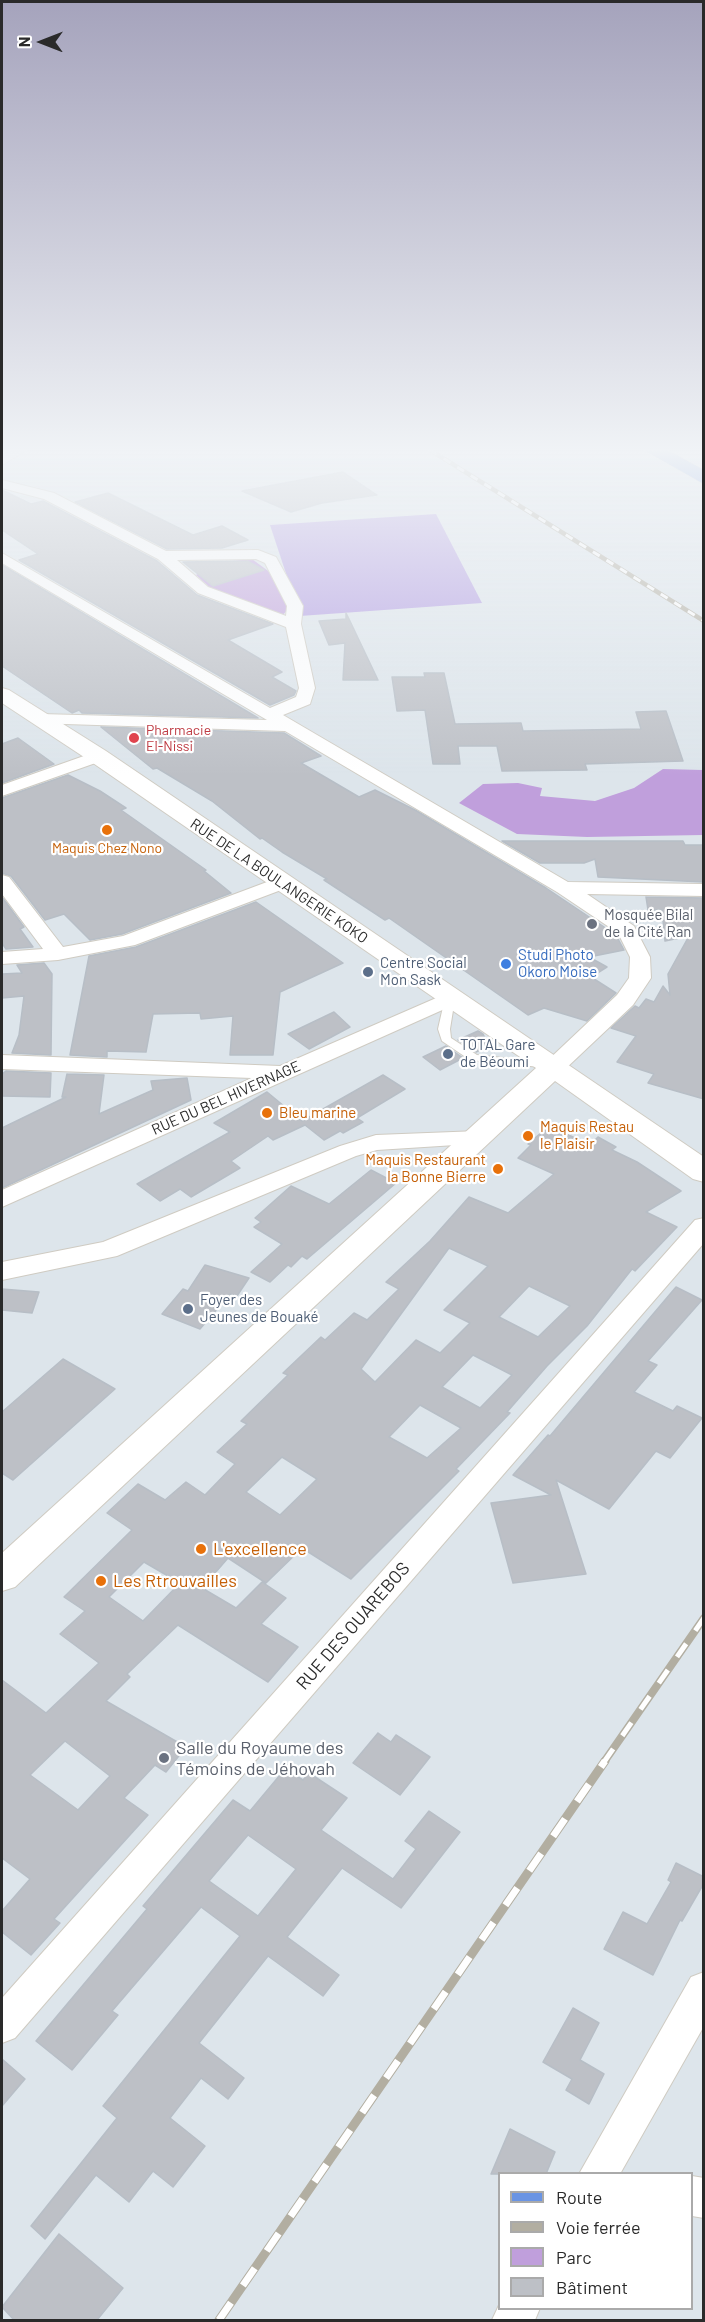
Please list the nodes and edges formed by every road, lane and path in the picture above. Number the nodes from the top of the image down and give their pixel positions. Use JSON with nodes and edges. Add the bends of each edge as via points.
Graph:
{"nodes":[{"id":1,"x":4,"y":558,"type":"edge"},
{"id":2,"x":166,"y":558,"type":"edge"},
{"id":3,"x":269,"y":558,"type":"edge"},
{"id":4,"x":293,"y":624,"type":"junction"},
{"id":5,"x":2,"y":694,"type":"edge"},
{"id":6,"x":270,"y":714,"type":"junction"},
{"id":7,"x":2,"y":717,"type":"edge"},
{"id":8,"x":39,"y":719,"type":"junction"},
{"id":9,"x":289,"y":726,"type":"junction"},
{"id":10,"x":98,"y":756,"type":"junction"},
{"id":11,"x":2,"y":791,"type":"edge"},
{"id":12,"x":2,"y":881,"type":"edge"},
{"id":13,"x":282,"y":883,"type":"junction"},
{"id":14,"x":564,"y":888,"type":"junction"},
{"id":15,"x":704,"y":890,"type":"edge"},
{"id":16,"x":58,"y":954,"type":"junction"},
{"id":17,"x":2,"y":958,"type":"edge"},
{"id":18,"x":450,"y":998,"type":"junction"},
{"id":19,"x":2,"y":1062,"type":"edge"},
{"id":20,"x":554,"y":1067,"type":"junction"},
{"id":21,"x":285,"y":1072,"type":"junction"},
{"id":22,"x":479,"y":1138,"type":"junction"},
{"id":23,"x":704,"y":1172,"type":"edge"},
{"id":24,"x":2,"y":1199,"type":"edge"},
{"id":25,"x":704,"y":1226,"type":"edge"},
{"id":26,"x":2,"y":1271,"type":"edge"},
{"id":27,"x":2,"y":1576,"type":"edge"},
{"id":28,"x":704,"y":1990,"type":"edge"},
{"id":29,"x":2,"y":2025,"type":"edge"},
{"id":30,"x":599,"y":2172,"type":"edge"}],
"edges":[{"from":1,"to":6,"type":"street"},
{"from":2,"to":4,"type":"street","via":[[203,591]]},
{"from":3,"to":4,"type":"street","via":[[295,606]]},
{"from":4,"to":6,"type":"street","via":[[307,688],[304,700]]},
{"from":5,"to":8,"type":"street","name":"RUE DE LA BOULANGERIE KOKO"},
{"from":6,"to":9,"type":"street"},
{"from":7,"to":8,"type":"street"},
{"from":8,"to":9,"type":"street"},
{"from":8,"to":10,"type":"street","name":"RUE DE LA BOULANGERIE KOKO"},
{"from":9,"to":14,"type":"street"},
{"from":10,"to":11,"type":"street"},
{"from":10,"to":13,"type":"street","name":"RUE DE LA BOULANGERIE KOKO"},
{"from":12,"to":16,"type":"street"},
{"from":13,"to":16,"type":"street","via":[[128,940]]},
{"from":13,"to":18,"type":"street","name":"RUE DE LA BOULANGERIE KOKO"},
{"from":14,"to":15,"type":"street"},
{"from":14,"to":20,"type":"street","via":[[627,930],[640,957],[640,978],[625,1000]]},
{"from":16,"to":17,"type":"street"},
{"from":18,"to":20,"type":"street","name":"RUE DE LA BOULANGERIE KOKO"},
{"from":18,"to":20,"type":"lane","via":[[446,1039],[474,1058]]},
{"from":18,"to":21,"type":"street","name":"RUE DU BEL HIVERNAGE"},
{"from":19,"to":21,"type":"street"},
{"from":20,"to":22,"type":"street"},
{"from":20,"to":23,"type":"street","name":"RUE DE LA BOULANGERIE KOKO"},
{"from":21,"to":24,"type":"street","name":"RUE DU BEL HIVERNAGE"},
{"from":22,"to":26,"type":"street","via":[[376,1143],[357,1148],[108,1250]]},
{"from":22,"to":27,"type":"street"},
{"from":25,"to":29,"type":"street","name":"RUE DES OUAREBOS"},
{"from":28,"to":30,"type":"street"}]}
